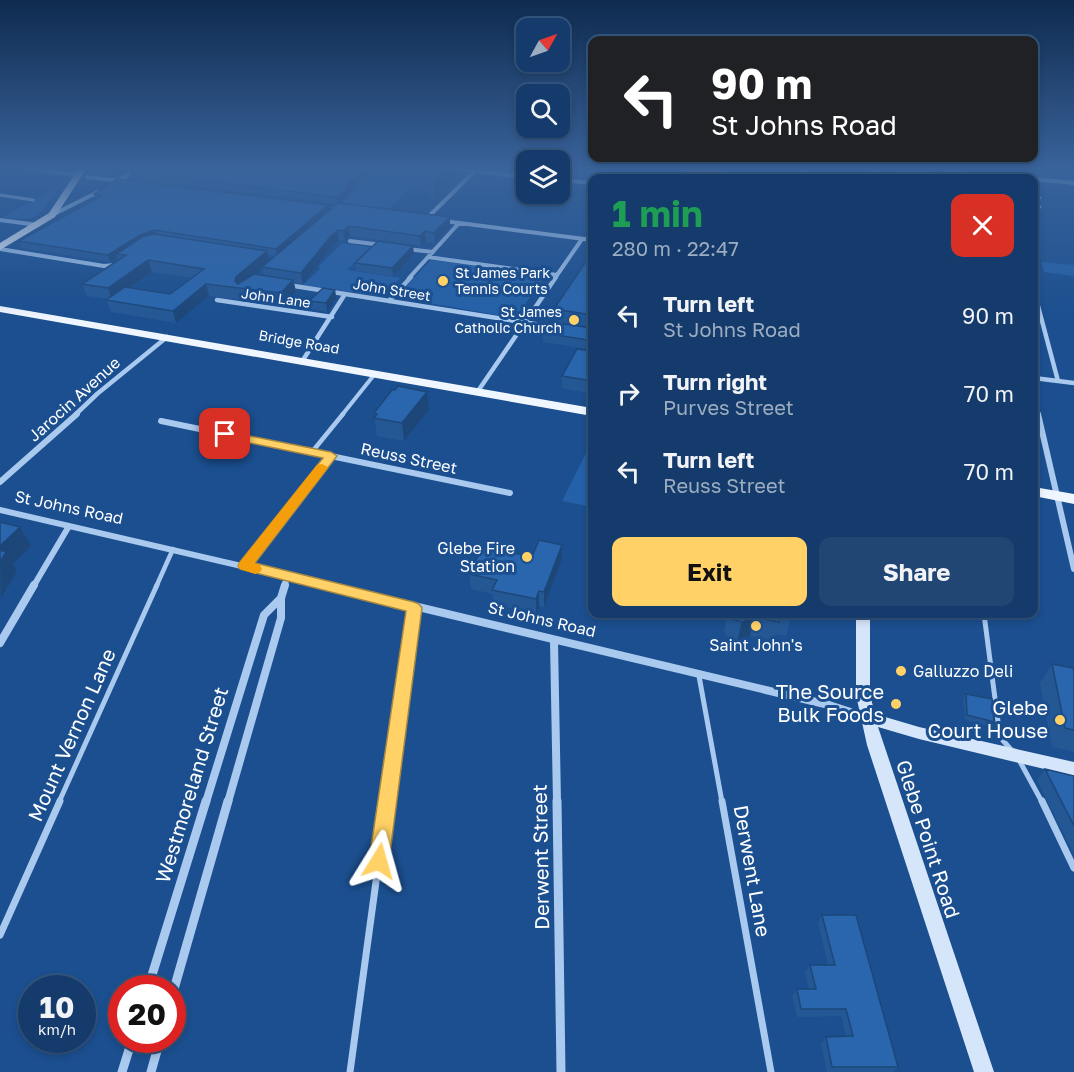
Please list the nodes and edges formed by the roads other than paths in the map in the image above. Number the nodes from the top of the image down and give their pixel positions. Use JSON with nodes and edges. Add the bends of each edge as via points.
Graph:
{"nodes":[{"id":1,"x":47,"y":218,"type":"edge"},
{"id":2,"x":415,"y":218,"type":"edge"},
{"id":3,"x":426,"y":219,"type":"joint"},
{"id":4,"x":0,"y":220,"type":"edge"},
{"id":5,"x":459,"y":223,"type":"junction"},
{"id":6,"x":38,"y":225,"type":"junction"},
{"id":7,"x":582,"y":239,"type":"junction"},
{"id":8,"x":588,"y":240,"type":"edge"},
{"id":9,"x":350,"y":241,"type":"dead end"},
{"id":10,"x":386,"y":246,"type":"edge"},
{"id":11,"x":396,"y":247,"type":"edge"},
{"id":12,"x":0,"y":248,"type":"edge"},
{"id":13,"x":433,"y":252,"type":"junction"},
{"id":14,"x":428,"y":257,"type":"junction"},
{"id":15,"x":118,"y":264,"type":"edge"},
{"id":16,"x":557,"y":275,"type":"junction"},
{"id":17,"x":283,"y":285,"type":"edge"},
{"id":18,"x":345,"y":294,"type":"junction"},
{"id":19,"x":217,"y":300,"type":"dead end"},
{"id":20,"x":389,"y":301,"type":"junction"},
{"id":21,"x":1038,"y":306,"type":"edge"},
{"id":22,"x":0,"y":309,"type":"edge"},
{"id":23,"x":332,"y":317,"type":"junction"},
{"id":24,"x":525,"y":322,"type":"junction"},
{"id":25,"x":562,"y":328,"type":"edge"},
{"id":26,"x":167,"y":337,"type":"junction"},
{"id":27,"x":303,"y":360,"type":"junction"},
{"id":28,"x":376,"y":372,"type":"junction"},
{"id":29,"x":1038,"y":378,"type":"edge"},
{"id":30,"x":1058,"y":381,"type":"junction"},
{"id":31,"x":1074,"y":383,"type":"edge"},
{"id":32,"x":478,"y":390,"type":"junction"},
{"id":33,"x":588,"y":411,"type":"edge"},
{"id":34,"x":1038,"y":415,"type":"edge"},
{"id":35,"x":161,"y":421,"type":"dead end"},
{"id":36,"x":312,"y":452,"type":"junction"},
{"id":37,"x":331,"y":456,"type":"junction"},
{"id":38,"x":0,"y":482,"type":"edge"},
{"id":39,"x":510,"y":493,"type":"dead end"},
{"id":40,"x":1038,"y":493,"type":"edge"},
{"id":41,"x":1056,"y":496,"type":"junction"},
{"id":42,"x":1074,"y":499,"type":"edge"},
{"id":43,"x":0,"y":510,"type":"edge"},
{"id":44,"x":69,"y":526,"type":"junction"},
{"id":45,"x":173,"y":549,"type":"junction"},
{"id":46,"x":245,"y":566,"type":"junction"},
{"id":47,"x":1074,"y":569,"type":"edge"},
{"id":48,"x":287,"y":577,"type":"junction"},
{"id":49,"x":281,"y":598,"type":"junction"},
{"id":50,"x":414,"y":608,"type":"junction"},
{"id":51,"x":863,"y":618,"type":"edge"},
{"id":52,"x":985,"y":618,"type":"edge"},
{"id":53,"x":554,"y":640,"type":"junction"},
{"id":54,"x":0,"y":643,"type":"edge"},
{"id":55,"x":699,"y":676,"type":"junction"},
{"id":56,"x":868,"y":718,"type":"junction"},
{"id":57,"x":1017,"y":757,"type":"junction"},
{"id":58,"x":1074,"y":769,"type":"edge"},
{"id":59,"x":1074,"y":868,"type":"edge"},
{"id":60,"x":0,"y":935,"type":"edge"},
{"id":61,"x":152,"y":975,"type":"edge"},
{"id":62,"x":178,"y":975,"type":"edge"},
{"id":63,"x":128,"y":1053,"type":"edge"},
{"id":64,"x":156,"y":1053,"type":"edge"},
{"id":65,"x":122,"y":1072,"type":"edge"},
{"id":66,"x":150,"y":1072,"type":"edge"},
{"id":67,"x":350,"y":1072,"type":"edge"},
{"id":68,"x":561,"y":1072,"type":"edge"},
{"id":69,"x":771,"y":1072,"type":"edge"},
{"id":70,"x":984,"y":1072,"type":"edge"}],
"edges":[{"from":1,"to":6,"type":"main road"},
{"from":2,"to":3,"type":"street"},
{"from":3,"to":5,"type":"street"},
{"from":4,"to":6,"type":"street"},
{"from":5,"to":7,"type":"street"},
{"from":5,"to":13,"type":"street"},
{"from":6,"to":12,"type":"main road"},
{"from":7,"to":8,"type":"street"},
{"from":7,"to":16,"type":"street"},
{"from":9,"to":10,"type":"street"},
{"from":11,"to":13,"type":"street"},
{"from":12,"to":15,"type":"street","via":[[104,266]]},
{"from":13,"to":14,"type":"street"},
{"from":14,"to":16,"type":"street"},
{"from":14,"to":20,"type":"street"},
{"from":16,"to":24,"type":"street"},
{"from":17,"to":18,"type":"street","name":"John Street"},
{"from":18,"to":20,"type":"street","name":"John Street"},
{"from":18,"to":23,"type":"street"},
{"from":19,"to":23,"type":"street","name":"John Lane"},
{"from":20,"to":24,"type":"street","name":"John Street"},
{"from":21,"to":30,"type":"street"},
{"from":22,"to":26,"type":"main road","name":"Bridge Road"},
{"from":23,"to":27,"type":"street"},
{"from":24,"to":25,"type":"street","name":"John Street"},
{"from":24,"to":32,"type":"street"},
{"from":26,"to":27,"type":"main road","name":"Bridge Road"},
{"from":26,"to":38,"type":"street","name":"Jarocin Avenue"},
{"from":27,"to":28,"type":"main road","name":"Bridge Road"},
{"from":28,"to":32,"type":"main road","name":"Bridge Road"},
{"from":28,"to":36,"type":"lane"},
{"from":29,"to":30,"type":"street"},
{"from":30,"to":31,"type":"street"},
{"from":32,"to":33,"type":"main road","name":"Bridge Road"},
{"from":34,"to":41,"type":"street"},
{"from":35,"to":36,"type":"street","name":"Reuss Street"},
{"from":36,"to":37,"type":"street","name":"Reuss Street"},
{"from":37,"to":39,"type":"street","name":"Reuss Street"},
{"from":37,"to":46,"type":"street"},
{"from":40,"to":41,"type":"main road"},
{"from":41,"to":42,"type":"main road"},
{"from":41,"to":47,"type":"street"},
{"from":43,"to":44,"type":"street","name":"St Johns Road"},
{"from":44,"to":45,"type":"street","name":"St Johns Road"},
{"from":44,"to":54,"type":"street"},
{"from":45,"to":46,"type":"street","name":"St Johns Road"},
{"from":45,"to":60,"type":"lane","name":"Mount Vernon Lane"},
{"from":46,"to":48,"type":"street","name":"St Johns Road"},
{"from":48,"to":49,"type":"street","name":"Westmoreland Street"},
{"from":48,"to":50,"type":"street","name":"St Johns Road"},
{"from":49,"to":61,"type":"street","name":"Westmoreland Street","via":[[264,615]]},
{"from":49,"to":62,"type":"street","name":"Westmoreland Street","via":[[282,618]]},
{"from":50,"to":53,"type":"street","name":"St Johns Road"},
{"from":50,"to":67,"type":"lane"},
{"from":51,"to":56,"type":"street","name":"Glebe Point Road","via":[[863,695]]},
{"from":52,"to":57,"type":"lane","via":[[1000,737]]},
{"from":53,"to":55,"type":"street","name":"St Johns Road"},
{"from":53,"to":68,"type":"street","name":"Derwent Street"},
{"from":55,"to":56,"type":"street","name":"St Johns Road","via":[[829,705]]},
{"from":55,"to":69,"type":"lane","name":"Derwent Lane"},
{"from":56,"to":57,"type":"street","name":"St Johns Road"},
{"from":56,"to":70,"type":"street","name":"Glebe Point Road"},
{"from":57,"to":58,"type":"street","name":"St Johns Road"},
{"from":57,"to":59,"type":"lane"},
{"from":63,"to":65,"type":"street"},
{"from":64,"to":66,"type":"street"}]}
